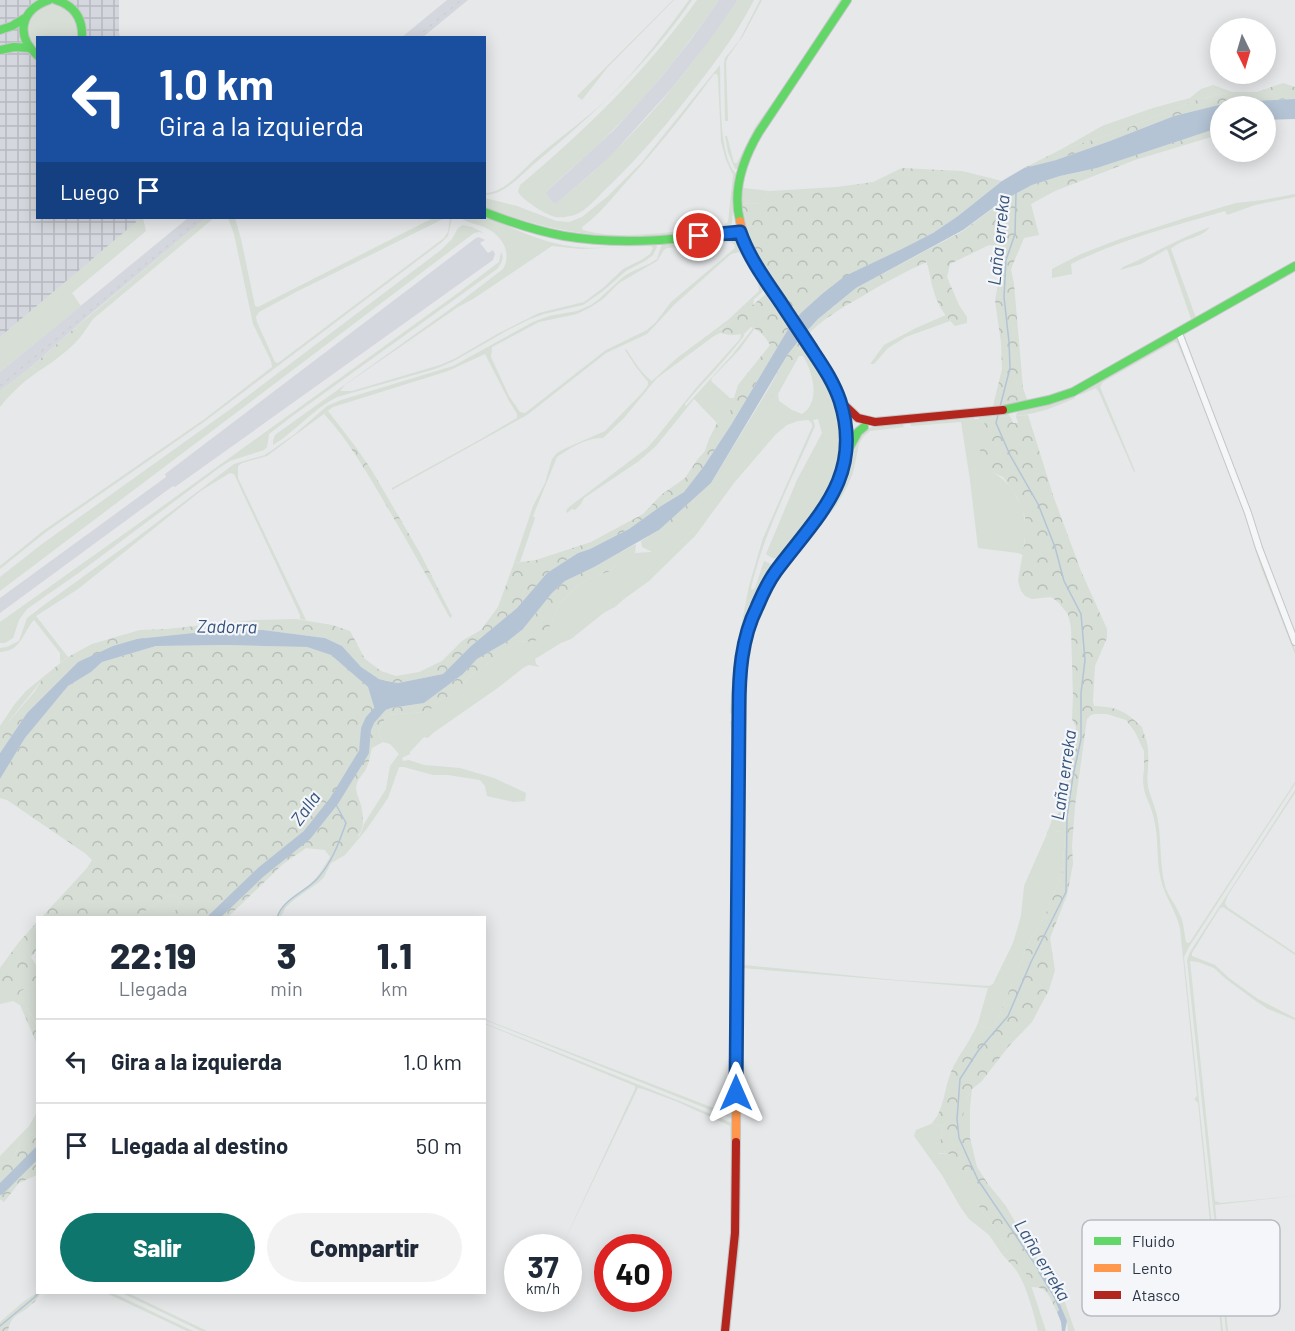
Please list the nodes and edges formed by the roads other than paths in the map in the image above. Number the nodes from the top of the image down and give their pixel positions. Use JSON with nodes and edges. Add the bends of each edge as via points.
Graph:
{"nodes":[{"id":1,"x":38,"y":0,"type":"edge"},
{"id":2,"x":49,"y":0,"type":"edge"},
{"id":3,"x":56,"y":0,"type":"edge"},
{"id":4,"x":847,"y":0,"type":"edge"},
{"id":5,"x":64,"y":1,"type":"edge"},
{"id":6,"x":32,"y":8,"type":"junction"},
{"id":7,"x":25,"y":18,"type":"junction"},
{"id":8,"x":83,"y":27,"type":"junction"},
{"id":9,"x":0,"y":30,"type":"edge"},
{"id":10,"x":82,"y":36,"type":"edge"},
{"id":11,"x":90,"y":36,"type":"edge"},
{"id":12,"x":28,"y":48,"type":"junction"},
{"id":13,"x":0,"y":50,"type":"edge"},
{"id":14,"x":36,"y":54,"type":"edge"},
{"id":15,"x":486,"y":213,"type":"edge"},
{"id":16,"x":740,"y":232,"type":"junction"},
{"id":17,"x":1295,"y":266,"type":"edge"},
{"id":18,"x":1179,"y":333,"type":"junction"},
{"id":19,"x":840,"y":402,"type":"junction"},
{"id":20,"x":845,"y":424,"type":"junction"},
{"id":21,"x":864,"y":424,"type":"junction"},
{"id":22,"x":845,"y":458,"type":"junction"},
{"id":23,"x":1295,"y":642,"type":"edge"},
{"id":24,"x":725,"y":1331,"type":"edge"}],
"edges":[{"from":1,"to":6,"type":"street"},
{"from":2,"to":6,"type":"street"},
{"from":3,"to":5,"type":"street"},
{"from":4,"to":16,"type":"street","via":[[748,152],[738,183]]},
{"from":5,"to":8,"type":"street","via":[[74,8]]},
{"from":6,"to":7,"type":"street"},
{"from":7,"to":9,"type":"street"},
{"from":7,"to":12,"type":"street","via":[[22,28]]},
{"from":8,"to":10,"type":"street"},
{"from":8,"to":11,"type":"street"},
{"from":12,"to":13,"type":"street"},
{"from":12,"to":14,"type":"street"},
{"from":15,"to":16,"type":"street","via":[[567,237],[612,241]]},
{"from":16,"to":19,"type":"street"},
{"from":17,"to":18,"type":"street"},
{"from":18,"to":21,"type":"street","via":[[1073,392],[1051,400],[1019,408]]},
{"from":18,"to":23,"type":"street"},
{"from":19,"to":20,"type":"street"},
{"from":19,"to":21,"type":"street"},
{"from":20,"to":21,"type":"street"},
{"from":20,"to":22,"type":"street"},
{"from":21,"to":22,"type":"street"},
{"from":22,"to":24,"type":"street","via":[[832,497],[774,574],[755,610],[741,660],[735,1233]]}]}
